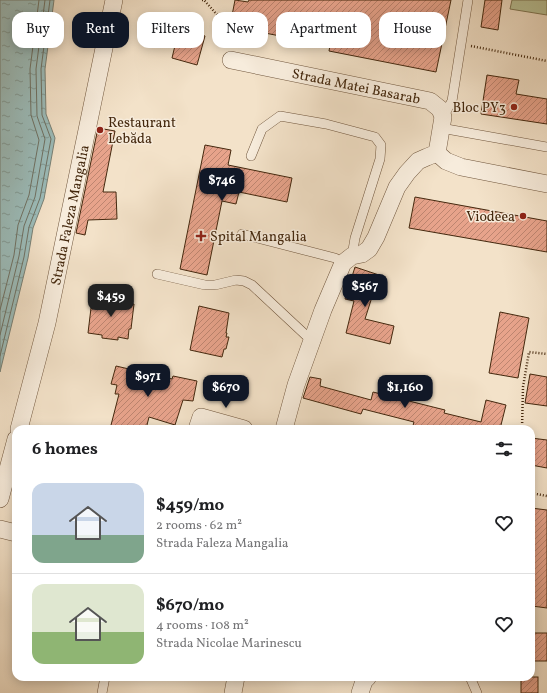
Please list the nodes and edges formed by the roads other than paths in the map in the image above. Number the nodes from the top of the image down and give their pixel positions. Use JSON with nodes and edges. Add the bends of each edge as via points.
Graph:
{"nodes":[{"id":1,"x":114,"y":0,"type":"edge"},
{"id":2,"x":468,"y":0,"type":"edge"},
{"id":3,"x":231,"y":60,"type":"road end"},
{"id":4,"x":442,"y":122,"type":"junction"},
{"id":5,"x":547,"y":147,"type":"edge"},
{"id":6,"x":437,"y":153,"type":"junction"},
{"id":7,"x":252,"y":156,"type":"dead end"},
{"id":8,"x":547,"y":184,"type":"edge"},
{"id":9,"x":242,"y":234,"type":"dead end"},
{"id":10,"x":348,"y":259,"type":"junction"},
{"id":11,"x":157,"y":274,"type":"dead end"},
{"id":12,"x":312,"y":341,"type":"junction"},
{"id":13,"x":20,"y":425,"type":"edge"},
{"id":14,"x":198,"y":425,"type":"edge"},
{"id":15,"x":229,"y":425,"type":"edge"},
{"id":16,"x":285,"y":425,"type":"edge"},
{"id":17,"x":12,"y":454,"type":"edge"},
{"id":18,"x":0,"y":499,"type":"edge"},
{"id":19,"x":0,"y":529,"type":"edge"},
{"id":20,"x":12,"y":532,"type":"edge"},
{"id":21,"x":104,"y":681,"type":"edge"},
{"id":22,"x":235,"y":681,"type":"edge"},
{"id":23,"x":364,"y":681,"type":"edge"},
{"id":24,"x":472,"y":681,"type":"edge"},
{"id":25,"x":102,"y":693,"type":"edge"},
{"id":26,"x":233,"y":693,"type":"edge"},
{"id":27,"x":360,"y":693,"type":"edge"},
{"id":28,"x":477,"y":693,"type":"edge"}],
"edges":[{"from":1,"to":13,"type":"street","name":"Strada Faleza Mangalia","via":[[47,323]]},
{"from":2,"to":4,"type":"lane","via":[[452,101]]},
{"from":3,"to":4,"type":"street","name":"Strada Matei Basarab","via":[[430,101],[440,108]]},
{"from":4,"to":5,"type":"lane"},
{"from":4,"to":6,"type":"street"},
{"from":6,"to":8,"type":"street","via":[[446,161],[461,166]]},
{"from":6,"to":10,"type":"street","via":[[418,161],[407,172],[397,187],[369,249]]},
{"from":7,"to":10,"type":"lane","via":[[262,129],[280,116],[326,124],[375,137],[381,145],[380,159]]},
{"from":9,"to":10,"type":"lane","via":[[335,258]]},
{"from":10,"to":12,"type":"street","via":[[323,310]]},
{"from":11,"to":12,"type":"lane","via":[[205,285],[244,281]]},
{"from":12,"to":16,"type":"street"},
{"from":14,"to":15,"type":"street","via":[[200,417]]},
{"from":17,"to":18,"type":"street"},
{"from":19,"to":20,"type":"street"},
{"from":21,"to":25,"type":"lane"},
{"from":22,"to":26,"type":"street"},
{"from":23,"to":27,"type":"street"},
{"from":24,"to":28,"type":"lane"}]}
